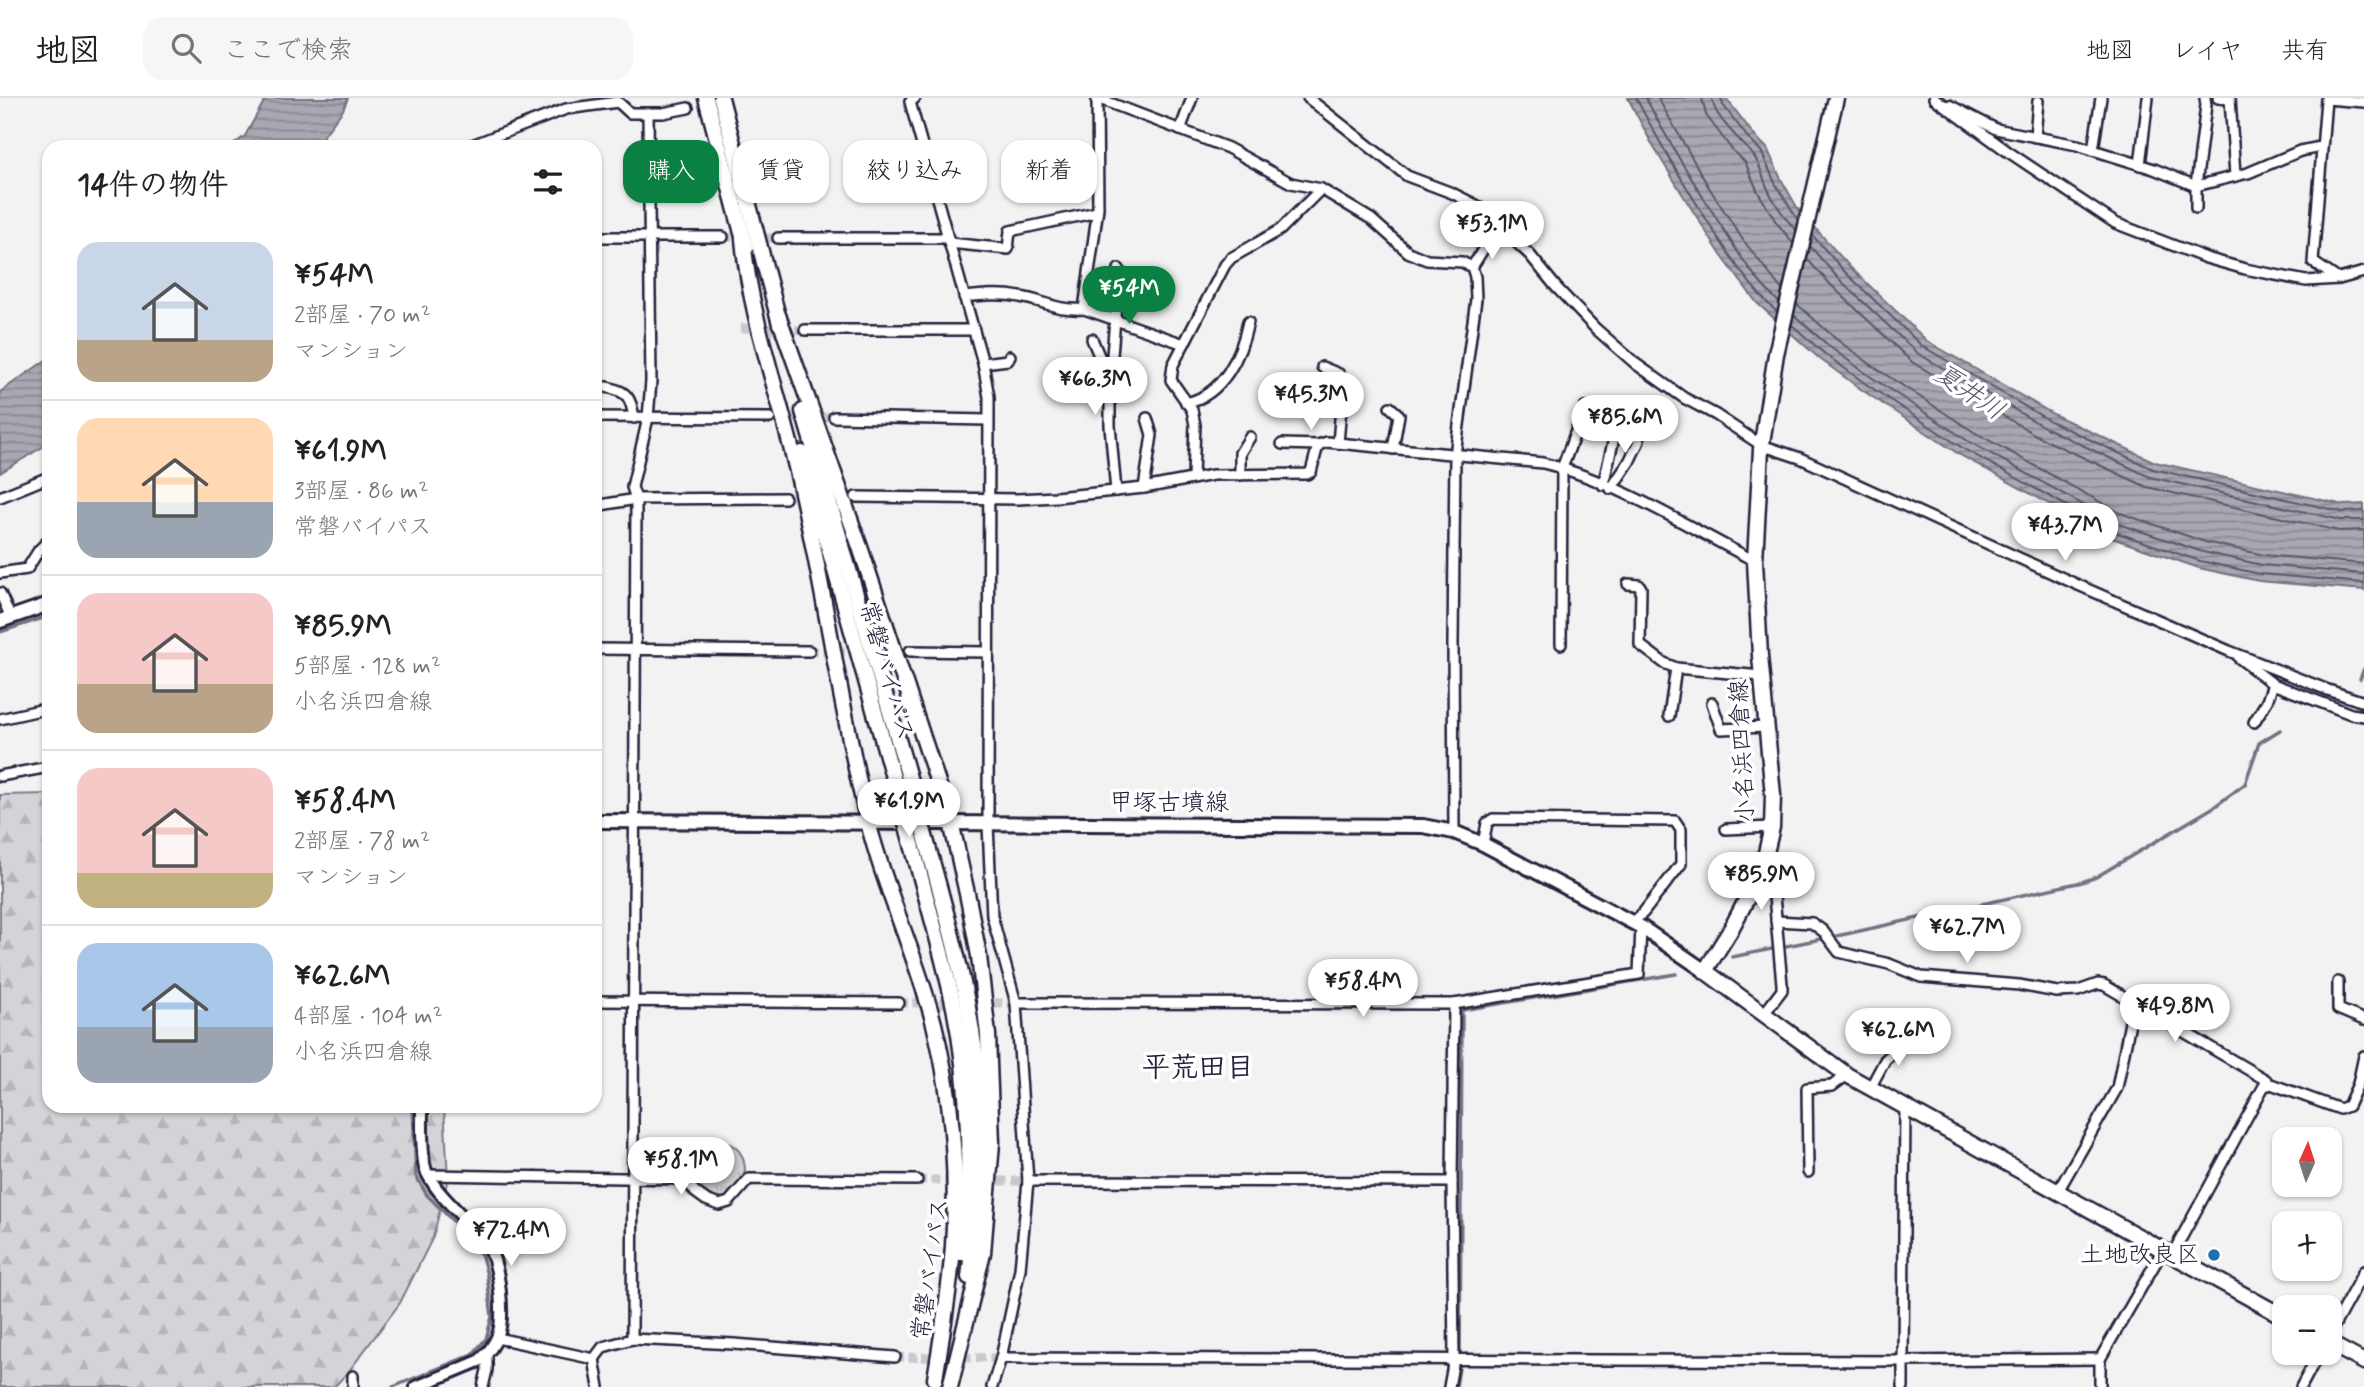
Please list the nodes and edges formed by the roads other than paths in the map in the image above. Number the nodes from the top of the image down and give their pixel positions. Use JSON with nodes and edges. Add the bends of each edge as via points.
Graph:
{"nodes":[{"id":1,"x":706,"y":98,"type":"edge"},
{"id":2,"x":721,"y":98,"type":"edge"},
{"id":3,"x":915,"y":98,"type":"edge"},
{"id":4,"x":1192,"y":98,"type":"edge"},
{"id":5,"x":1308,"y":98,"type":"edge"},
{"id":6,"x":1836,"y":98,"type":"edge"},
{"id":7,"x":2101,"y":98,"type":"edge"},
{"id":8,"x":2148,"y":98,"type":"edge"},
{"id":9,"x":2205,"y":98,"type":"edge"},
{"id":10,"x":2218,"y":98,"type":"edge"},
{"id":11,"x":2316,"y":98,"type":"edge"},
{"id":12,"x":1097,"y":99,"type":"edge"},
{"id":13,"x":2230,"y":99,"type":"edge"},
{"id":14,"x":2326,"y":99,"type":"edge"},
{"id":15,"x":1938,"y":100,"type":"edge"},
{"id":16,"x":2358,"y":100,"type":"edge"},
{"id":17,"x":2038,"y":101,"type":"dead end"},
{"id":18,"x":688,"y":107,"type":"dead end"},
{"id":19,"x":648,"y":113,"type":"junction"},
{"id":20,"x":1180,"y":130,"type":"junction"},
{"id":21,"x":2035,"y":138,"type":"junction"},
{"id":22,"x":485,"y":140,"type":"edge"},
{"id":23,"x":2321,"y":147,"type":"junction"},
{"id":24,"x":2093,"y":150,"type":"junction"},
{"id":25,"x":2140,"y":165,"type":"junction"},
{"id":26,"x":2235,"y":176,"type":"junction"},
{"id":27,"x":2196,"y":186,"type":"junction"},
{"id":28,"x":1321,"y":189,"type":"junction"},
{"id":29,"x":2196,"y":208,"type":"dead end"},
{"id":30,"x":1097,"y":212,"type":"junction"},
{"id":31,"x":602,"y":237,"type":"edge"},
{"id":32,"x":723,"y":237,"type":"tunnel mouth"},
{"id":33,"x":1491,"y":237,"type":"dead end"},
{"id":34,"x":648,"y":238,"type":"junction"},
{"id":35,"x":778,"y":238,"type":"tunnel mouth"},
{"id":36,"x":743,"y":239,"type":"junction"},
{"id":37,"x":948,"y":241,"type":"junction"},
{"id":38,"x":1472,"y":267,"type":"junction"},
{"id":39,"x":1119,"y":269,"type":"dead end"},
{"id":40,"x":2364,"y":272,"type":"edge"},
{"id":41,"x":2339,"y":279,"type":"junction"},
{"id":42,"x":964,"y":297,"type":"junction"},
{"id":43,"x":1084,"y":309,"type":"junction"},
{"id":44,"x":778,"y":315,"type":"junction"},
{"id":45,"x":1115,"y":320,"type":"junction"},
{"id":46,"x":1248,"y":322,"type":"dead end"},
{"id":47,"x":805,"y":330,"type":"tunnel mouth"},
{"id":48,"x":974,"y":330,"type":"junction"},
{"id":49,"x":1092,"y":339,"type":"dead end"},
{"id":50,"x":1184,"y":344,"type":"junction"},
{"id":51,"x":1010,"y":356,"type":"dead end"},
{"id":52,"x":983,"y":363,"type":"junction"},
{"id":53,"x":1322,"y":368,"type":"dead end"},
{"id":54,"x":1110,"y":382,"type":"junction"},
{"id":55,"x":606,"y":387,"type":"dead end"},
{"id":56,"x":1186,"y":402,"type":"junction"},
{"id":57,"x":1390,"y":407,"type":"dead end"},
{"id":58,"x":1585,"y":407,"type":"dead end"},
{"id":59,"x":602,"y":417,"type":"edge"},
{"id":60,"x":634,"y":418,"type":"junction"},
{"id":61,"x":648,"y":418,"type":"junction"},
{"id":62,"x":770,"y":418,"type":"tunnel mouth"},
{"id":63,"x":834,"y":418,"type":"tunnel mouth"},
{"id":64,"x":1147,"y":418,"type":"dead end"},
{"id":65,"x":1619,"y":418,"type":"dead end"},
{"id":66,"x":988,"y":420,"type":"junction"},
{"id":67,"x":1250,"y":437,"type":"dead end"},
{"id":68,"x":1639,"y":441,"type":"dead end"},
{"id":69,"x":1762,"y":441,"type":"junction"},
{"id":70,"x":1338,"y":443,"type":"junction"},
{"id":71,"x":1282,"y":444,"type":"dead end"},
{"id":72,"x":1318,"y":445,"type":"junction"},
{"id":73,"x":1393,"y":449,"type":"junction"},
{"id":74,"x":1455,"y":455,"type":"junction"},
{"id":75,"x":1562,"y":468,"type":"junction"},
{"id":76,"x":1240,"y":475,"type":"junction"},
{"id":77,"x":1193,"y":477,"type":"junction"},
{"id":78,"x":42,"y":480,"type":"edge"},
{"id":79,"x":1607,"y":486,"type":"junction"},
{"id":80,"x":1144,"y":488,"type":"junction"},
{"id":81,"x":1116,"y":491,"type":"junction"},
{"id":82,"x":0,"y":497,"type":"edge"},
{"id":83,"x":856,"y":497,"type":"dead end"},
{"id":84,"x":785,"y":498,"type":"dead end"},
{"id":85,"x":636,"y":499,"type":"junction"},
{"id":86,"x":989,"y":499,"type":"junction"},
{"id":87,"x":602,"y":505,"type":"edge"},
{"id":88,"x":42,"y":547,"type":"edge"},
{"id":89,"x":1755,"y":561,"type":"junction"},
{"id":90,"x":0,"y":573,"type":"edge"},
{"id":91,"x":1628,"y":584,"type":"dead end"},
{"id":92,"x":0,"y":593,"type":"edge"},
{"id":93,"x":42,"y":606,"type":"edge"},
{"id":94,"x":6,"y":619,"type":"edge"},
{"id":95,"x":1561,"y":644,"type":"dead end"},
{"id":96,"x":602,"y":649,"type":"edge"},
{"id":97,"x":636,"y":650,"type":"junction"},
{"id":98,"x":809,"y":650,"type":"tunnel mouth"},
{"id":99,"x":2229,"y":651,"type":"junction"},
{"id":100,"x":910,"y":652,"type":"tunnel mouth"},
{"id":101,"x":987,"y":652,"type":"junction"},
{"id":102,"x":1676,"y":668,"type":"junction"},
{"id":103,"x":1761,"y":676,"type":"junction"},
{"id":104,"x":2273,"y":684,"type":"junction"},
{"id":105,"x":2364,"y":702,"type":"edge"},
{"id":106,"x":1712,"y":703,"type":"dead end"},
{"id":107,"x":42,"y":710,"type":"edge"},
{"id":108,"x":1669,"y":716,"type":"dead end"},
{"id":109,"x":2364,"y":716,"type":"edge"},
{"id":110,"x":0,"y":719,"type":"edge"},
{"id":111,"x":2254,"y":722,"type":"dead end"},
{"id":112,"x":1766,"y":727,"type":"junction"},
{"id":113,"x":42,"y":768,"type":"edge"},
{"id":114,"x":0,"y":776,"type":"edge"},
{"id":115,"x":636,"y":820,"type":"junction"},
{"id":116,"x":602,"y":821,"type":"edge"},
{"id":117,"x":868,"y":822,"type":"junction"},
{"id":118,"x":951,"y":822,"type":"junction"},
{"id":119,"x":988,"y":824,"type":"junction"},
{"id":120,"x":1726,"y":828,"type":"dead end"},
{"id":121,"x":1772,"y":828,"type":"junction"},
{"id":122,"x":1454,"y":832,"type":"junction"},
{"id":123,"x":1483,"y":844,"type":"junction"},
{"id":124,"x":1758,"y":873,"type":"junction"},
{"id":125,"x":1776,"y":920,"type":"junction"},
{"id":126,"x":1637,"y":925,"type":"junction"},
{"id":127,"x":1705,"y":971,"type":"junction"},
{"id":128,"x":2338,"y":982,"type":"dead end"},
{"id":129,"x":602,"y":1000,"type":"edge"},
{"id":130,"x":633,"y":1000,"type":"junction"},
{"id":131,"x":2134,"y":1002,"type":"junction"},
{"id":132,"x":899,"y":1003,"type":"tunnel mouth"},
{"id":133,"x":1016,"y":1003,"type":"junction"},
{"id":134,"x":1454,"y":1004,"type":"junction"},
{"id":135,"x":1763,"y":1015,"type":"junction"},
{"id":136,"x":2364,"y":1020,"type":"edge"},
{"id":137,"x":1910,"y":1037,"type":"dead end"},
{"id":138,"x":2364,"y":1056,"type":"edge"},
{"id":139,"x":1847,"y":1074,"type":"junction"},
{"id":140,"x":2268,"y":1085,"type":"junction"},
{"id":141,"x":1870,"y":1088,"type":"junction"},
{"id":142,"x":1905,"y":1108,"type":"junction"},
{"id":143,"x":422,"y":1113,"type":"edge"},
{"id":144,"x":1808,"y":1172,"type":"dead end"},
{"id":145,"x":429,"y":1175,"type":"junction"},
{"id":146,"x":634,"y":1178,"type":"junction"},
{"id":147,"x":917,"y":1180,"type":"tunnel mouth"},
{"id":148,"x":1028,"y":1181,"type":"junction"},
{"id":149,"x":1452,"y":1182,"type":"junction"},
{"id":150,"x":2058,"y":1191,"type":"junction"},
{"id":151,"x":2168,"y":1253,"type":"junction"},
{"id":152,"x":2364,"y":1271,"type":"edge"},
{"id":153,"x":2272,"y":1310,"type":"edge"},
{"id":154,"x":2342,"y":1311,"type":"edge"},
{"id":155,"x":497,"y":1338,"type":"junction"},
{"id":156,"x":632,"y":1339,"type":"junction"},
{"id":157,"x":2342,"y":1350,"type":"edge"},
{"id":158,"x":487,"y":1354,"type":"junction"},
{"id":159,"x":895,"y":1357,"type":"tunnel mouth"},
{"id":160,"x":1001,"y":1358,"type":"junction"},
{"id":161,"x":594,"y":1359,"type":"junction"},
{"id":162,"x":1458,"y":1359,"type":"junction"},
{"id":163,"x":2100,"y":1359,"type":"junction"},
{"id":164,"x":1903,"y":1361,"type":"junction"},
{"id":165,"x":2364,"y":1362,"type":"edge"},
{"id":166,"x":2313,"y":1365,"type":"edge"},
{"id":167,"x":353,"y":1376,"type":"dead end"},
{"id":168,"x":442,"y":1381,"type":"edge"},
{"id":169,"x":937,"y":1384,"type":"edge"},
{"id":170,"x":353,"y":1387,"type":"edge"},
{"id":171,"x":416,"y":1387,"type":"edge"},
{"id":172,"x":483,"y":1387,"type":"edge"},
{"id":173,"x":599,"y":1387,"type":"edge"},
{"id":174,"x":950,"y":1387,"type":"edge"},
{"id":175,"x":992,"y":1387,"type":"edge"},
{"id":176,"x":1449,"y":1387,"type":"edge"},
{"id":177,"x":1903,"y":1387,"type":"edge"},
{"id":178,"x":2100,"y":1387,"type":"edge"},
{"id":179,"x":2301,"y":1387,"type":"edge"}],
"edges":[{"from":1,"to":36,"type":"main road","name":"常磐バイパス"},
{"from":2,"to":44,"type":"main road","name":"常磐バイパス"},
{"from":3,"to":37,"type":"street","via":[[910,102]]},
{"from":4,"to":20,"type":"street"},
{"from":5,"to":69,"type":"street","via":[[1407,176],[1476,205],[1636,364],[1684,398]]},
{"from":6,"to":69,"type":"main road","name":"小名浜四倉線","via":[[1776,354]]},
{"from":7,"to":24,"type":"street"},
{"from":8,"to":25,"type":"street"},
{"from":9,"to":27,"type":"street"},
{"from":10,"to":13,"type":"street"},
{"from":11,"to":14,"type":"street"},
{"from":12,"to":20,"type":"street"},
{"from":12,"to":30,"type":"street"},
{"from":13,"to":26,"type":"street"},
{"from":14,"to":16,"type":"street"},
{"from":14,"to":23,"type":"street"},
{"from":15,"to":21,"type":"street","via":[[1996,129]]},
{"from":15,"to":41,"type":"street","via":[[2115,223],[2245,270],[2306,281]]},
{"from":17,"to":21,"type":"street"},
{"from":18,"to":19,"type":"street"},
{"from":19,"to":22,"type":"street","via":[[630,113],[618,102],[566,108]]},
{"from":19,"to":34,"type":"street"},
{"from":20,"to":28,"type":"street","via":[[1228,148],[1291,183]]},
{"from":21,"to":24,"type":"street"},
{"from":23,"to":26,"type":"street"},
{"from":23,"to":41,"type":"street","via":[[2313,262]]},
{"from":24,"to":25,"type":"street"},
{"from":25,"to":27,"type":"street"},
{"from":26,"to":27,"type":"street"},
{"from":27,"to":29,"type":"street"},
{"from":28,"to":38,"type":"street","via":[[1371,219],[1408,252]]},
{"from":28,"to":50,"type":"street","via":[[1280,230],[1231,258]]},
{"from":30,"to":37,"type":"street","via":[[1010,231],[1008,249]]},
{"from":30,"to":43,"type":"street"},
{"from":31,"to":34,"type":"street"},
{"from":32,"to":34,"type":"street"},
{"from":33,"to":38,"type":"street"},
{"from":34,"to":61,"type":"street","via":[[652,317]]},
{"from":35,"to":37,"type":"street"},
{"from":36,"to":117,"type":"main road","via":[[747,275],[824,593]]},
{"from":36,"to":169,"type":"main road","name":"常磐バイパス","bridge":true,"via":[[952,1000],[964,1082],[965,1226]]},
{"from":37,"to":42,"type":"street"},
{"from":38,"to":74,"type":"street","via":[[1475,299]]},
{"from":39,"to":45,"type":"street"},
{"from":40,"to":41,"type":"street"},
{"from":42,"to":43,"type":"street","via":[[1020,297],[1061,309]]},
{"from":42,"to":48,"type":"street"},
{"from":43,"to":45,"type":"street"},
{"from":44,"to":118,"type":"main road"},
{"from":44,"to":169,"type":"main road","name":"常磐バイパス","bridge":true,"via":[[952,932],[978,1082],[975,1232],[962,1317]]},
{"from":45,"to":50,"type":"street"},
{"from":45,"to":54,"type":"street"},
{"from":46,"to":56,"type":"street","via":[[1242,347],[1221,382],[1199,400]]},
{"from":47,"to":48,"type":"street"},
{"from":48,"to":52,"type":"street"},
{"from":49,"to":54,"type":"street"},
{"from":50,"to":56,"type":"street","via":[[1171,380]]},
{"from":51,"to":52,"type":"street"},
{"from":52,"to":66,"type":"street"},
{"from":53,"to":70,"type":"street","via":[[1339,374],[1343,384]]},
{"from":54,"to":81,"type":"street"},
{"from":55,"to":60,"type":"street","via":[[624,392]]},
{"from":56,"to":77,"type":"street","via":[[1195,425]]},
{"from":57,"to":73,"type":"street","via":[[1399,415]]},
{"from":58,"to":75,"type":"street"},
{"from":59,"to":60,"type":"street"},
{"from":60,"to":61,"type":"street"},
{"from":61,"to":62,"type":"street"},
{"from":61,"to":85,"type":"street","via":[[632,487]]},
{"from":63,"to":66,"type":"street"},
{"from":64,"to":80,"type":"street","via":[[1152,435]]},
{"from":65,"to":79,"type":"street"},
{"from":66,"to":86,"type":"street"},
{"from":67,"to":76,"type":"street","via":[[1240,453]]},
{"from":68,"to":79,"type":"street","via":[[1629,462]]},
{"from":69,"to":89,"type":"main road","name":"小名浜四倉線"},
{"from":69,"to":99,"type":"street"},
{"from":70,"to":72,"type":"street"},
{"from":70,"to":73,"type":"street"},
{"from":71,"to":72,"type":"street"},
{"from":72,"to":76,"type":"street","via":[[1307,474]]},
{"from":73,"to":74,"type":"street"},
{"from":74,"to":75,"type":"street"},
{"from":74,"to":122,"type":"street"},
{"from":75,"to":79,"type":"street"},
{"from":75,"to":95,"type":"street"},
{"from":76,"to":77,"type":"street"},
{"from":77,"to":80,"type":"street"},
{"from":78,"to":82,"type":"street"},
{"from":79,"to":89,"type":"street"},
{"from":80,"to":81,"type":"street"},
{"from":81,"to":86,"type":"street"},
{"from":83,"to":86,"type":"street"},
{"from":84,"to":85,"type":"street"},
{"from":85,"to":87,"type":"street"},
{"from":85,"to":97,"type":"street"},
{"from":86,"to":101,"type":"street"},
{"from":88,"to":90,"type":"street","via":[[27,569]]},
{"from":89,"to":103,"type":"main road","name":"小名浜四倉線"},
{"from":91,"to":102,"type":"street","via":[[1641,588],[1640,645]]},
{"from":92,"to":94,"type":"street"},
{"from":93,"to":94,"type":"main road"},
{"from":96,"to":97,"type":"street"},
{"from":97,"to":98,"type":"street"},
{"from":97,"to":115,"type":"street"},
{"from":99,"to":104,"type":"street"},
{"from":99,"to":105,"type":"street"},
{"from":100,"to":101,"type":"street"},
{"from":101,"to":119,"type":"street"},
{"from":102,"to":103,"type":"street"},
{"from":102,"to":108,"type":"street"},
{"from":103,"to":112,"type":"main road","name":"小名浜四倉線"},
{"from":104,"to":109,"type":"street"},
{"from":104,"to":111,"type":"street"},
{"from":106,"to":112,"type":"street","via":[[1721,729]]},
{"from":107,"to":110,"type":"street"},
{"from":112,"to":121,"type":"main road","name":"小名浜四倉線"},
{"from":113,"to":114,"type":"street"},
{"from":115,"to":116,"type":"main road","name":"甲塚古墳線"},
{"from":115,"to":117,"type":"main road","name":"甲塚古墳線"},
{"from":115,"to":130,"type":"street"},
{"from":117,"to":118,"type":"main road","name":"甲塚古墳線"},
{"from":117,"to":169,"type":"main road","via":[[921,977],[949,1104],[955,1181],[953,1249]]},
{"from":118,"to":119,"type":"main road","name":"甲塚古墳線"},
{"from":118,"to":174,"type":"main road","via":[[983,986],[992,1143],[983,1253]]},
{"from":119,"to":122,"type":"main road","name":"甲塚古墳線","via":[[1377,825]]},
{"from":119,"to":133,"type":"street","via":[[992,916]]},
{"from":120,"to":121,"type":"street"},
{"from":121,"to":124,"type":"main road","name":"小名浜四倉線"},
{"from":122,"to":123,"type":"main road","name":"甲塚古墳線"},
{"from":123,"to":126,"type":"main road","name":"甲塚古墳線"},
{"from":123,"to":126,"type":"street","via":[[1487,823],[1493,819],[1675,821],[1681,830],[1681,864]]},
{"from":124,"to":125,"type":"street","via":[[1773,885]]},
{"from":124,"to":127,"type":"main road","name":"小名浜四倉線"},
{"from":125,"to":131,"type":"street","via":[[1812,923],[1839,952],[1921,977],[2056,992],[2098,984]]},
{"from":125,"to":135,"type":"street","via":[[1782,990]]},
{"from":126,"to":127,"type":"main road","name":"甲塚古墳線"},
{"from":126,"to":134,"type":"street","via":[[1639,974]]},
{"from":127,"to":135,"type":"main road"},
{"from":128,"to":136,"type":"street","via":[[2338,1009]]},
{"from":129,"to":130,"type":"street"},
{"from":130,"to":132,"type":"street"},
{"from":130,"to":146,"type":"street"},
{"from":131,"to":140,"type":"street"},
{"from":131,"to":150,"type":"street","via":[[2117,1088]]},
{"from":133,"to":134,"type":"street"},
{"from":133,"to":148,"type":"street"},
{"from":134,"to":149,"type":"street"},
{"from":135,"to":139,"type":"main road"},
{"from":137,"to":141,"type":"street","via":[[1885,1060]]},
{"from":138,"to":140,"type":"street","via":[[2358,1084],[2348,1106],[2340,1109]]},
{"from":139,"to":141,"type":"main road"},
{"from":139,"to":144,"type":"street","via":[[1832,1086],[1807,1088]]},
{"from":140,"to":151,"type":"street"},
{"from":141,"to":142,"type":"main road"},
{"from":142,"to":150,"type":"main road"},
{"from":142,"to":164,"type":"street"},
{"from":143,"to":145,"type":"street"},
{"from":145,"to":146,"type":"street"},
{"from":145,"to":155,"type":"street","via":[[489,1248],[500,1298]]},
{"from":146,"to":147,"type":"street","via":[[686,1179],[695,1192],[719,1205],[729,1202],[749,1179]]},
{"from":146,"to":156,"type":"street"},
{"from":148,"to":149,"type":"street"},
{"from":148,"to":160,"type":"street","via":[[1020,1269]]},
{"from":149,"to":162,"type":"street"},
{"from":150,"to":151,"type":"main road"},
{"from":151,"to":153,"type":"main road"},
{"from":151,"to":163,"type":"street"},
{"from":152,"to":154,"type":"street"},
{"from":155,"to":158,"type":"street"},
{"from":155,"to":161,"type":"street"},
{"from":156,"to":159,"type":"street"},
{"from":156,"to":161,"type":"street","via":[[603,1348]]},
{"from":157,"to":165,"type":"main road"},
{"from":158,"to":168,"type":"street"},
{"from":158,"to":172,"type":"street"},
{"from":160,"to":162,"type":"street"},
{"from":160,"to":175,"type":"street"},
{"from":161,"to":173,"type":"street"},
{"from":162,"to":164,"type":"street"},
{"from":162,"to":176,"type":"street"},
{"from":163,"to":164,"type":"street"},
{"from":163,"to":178,"type":"street"},
{"from":164,"to":177,"type":"street"},
{"from":166,"to":179,"type":"street"},
{"from":167,"to":170,"type":"street"},
{"from":168,"to":171,"type":"street"}]}
